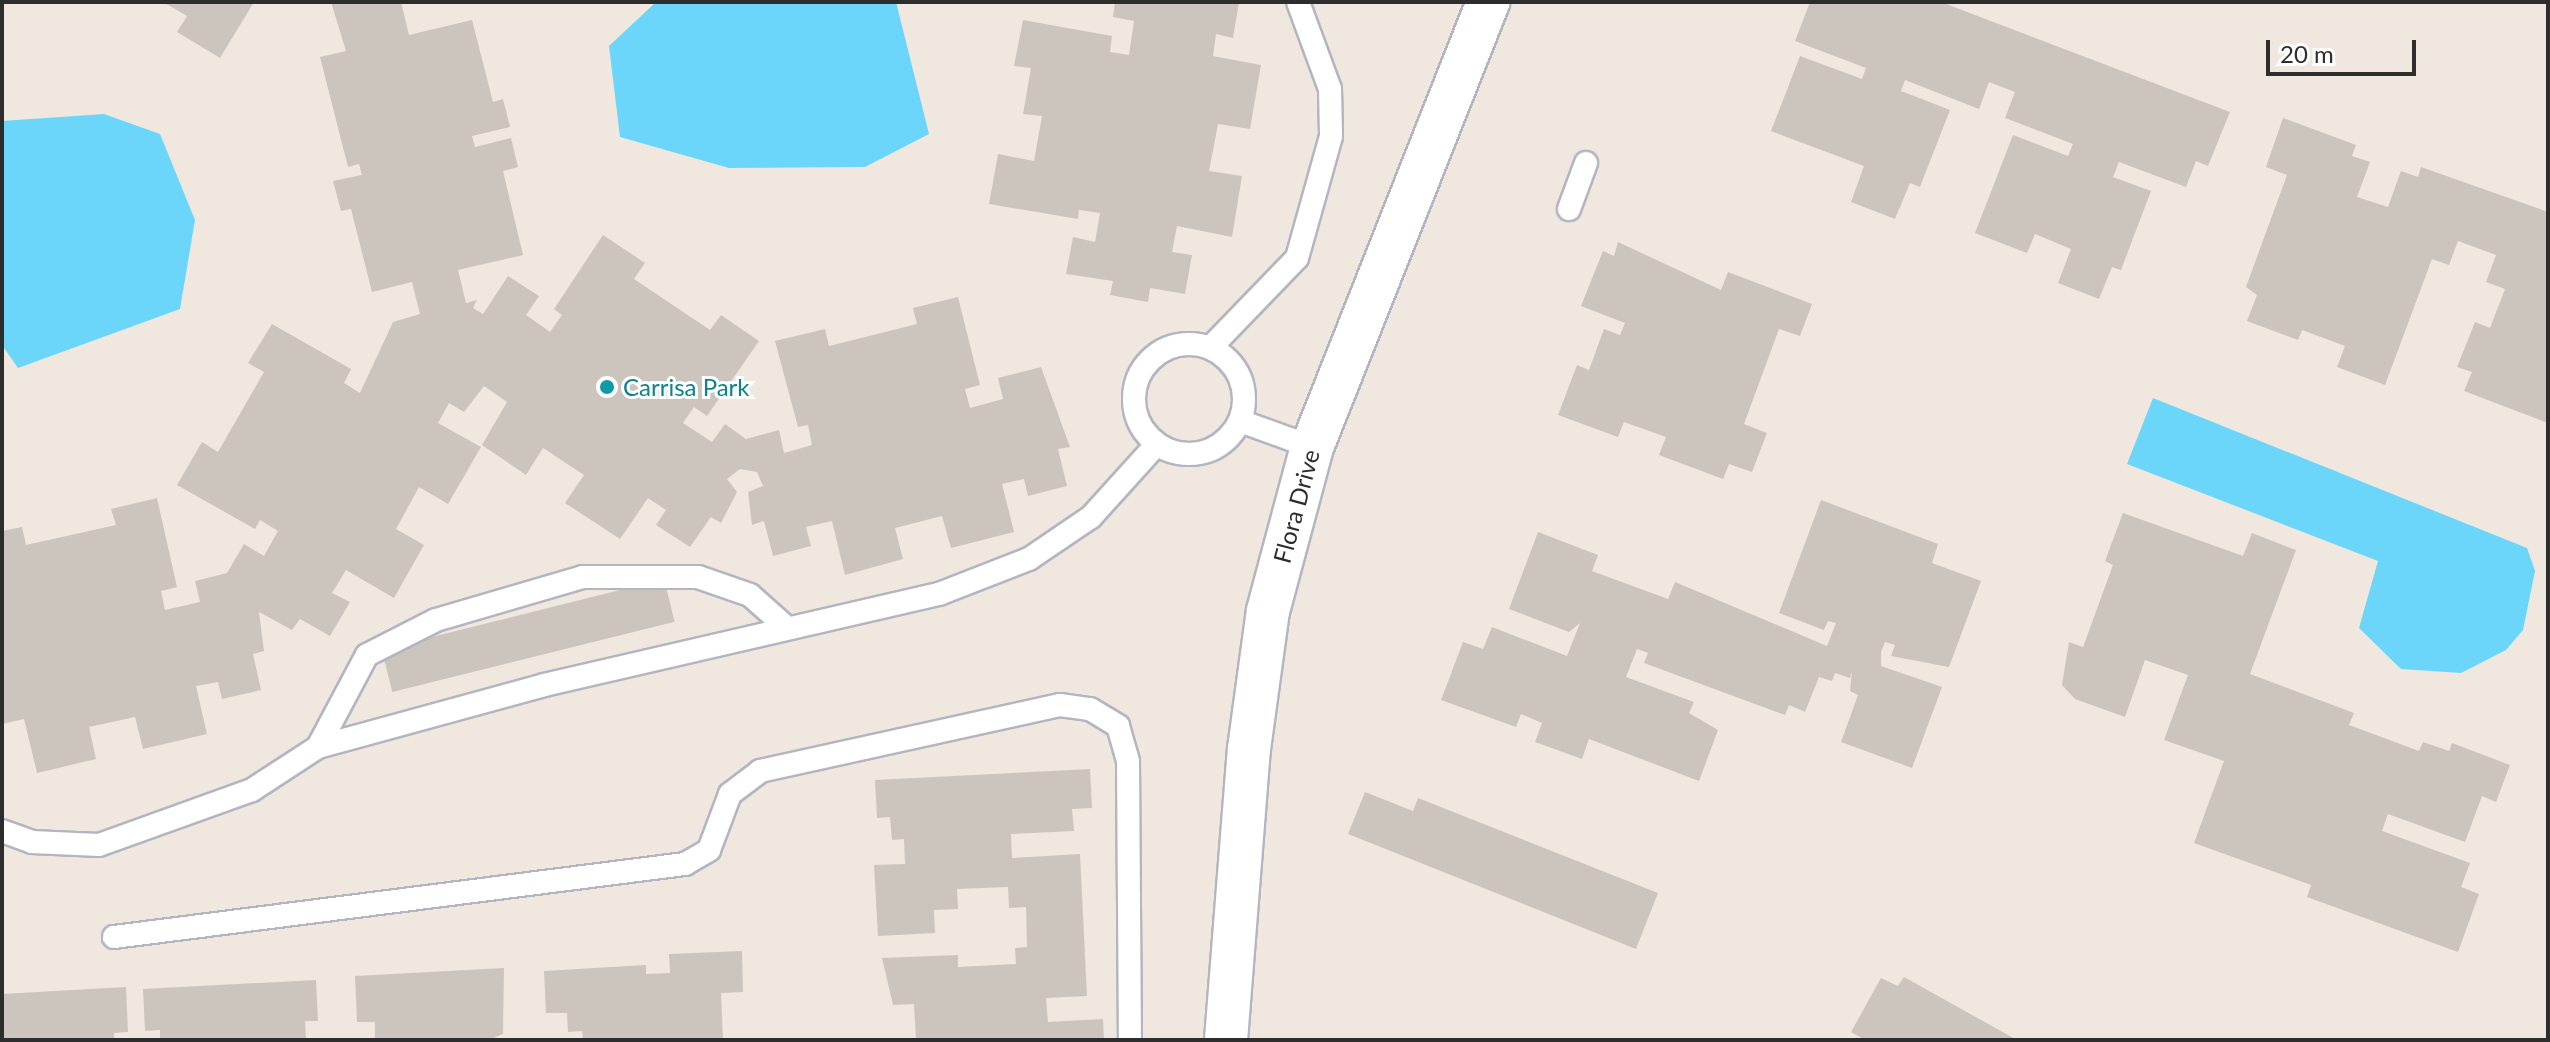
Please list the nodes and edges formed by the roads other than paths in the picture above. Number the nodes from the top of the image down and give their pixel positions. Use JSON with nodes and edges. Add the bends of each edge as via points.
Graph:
{"nodes":[{"id":1,"x":1298,"y":2,"type":"edge"},
{"id":2,"x":1488,"y":2,"type":"edge"},
{"id":3,"x":1586,"y":163,"type":"dead end"},
{"id":4,"x":1569,"y":209,"type":"dead end"},
{"id":5,"x":1210,"y":348,"type":"junction"},
{"id":6,"x":1240,"y":421,"type":"junction"},
{"id":7,"x":1156,"y":445,"type":"junction"},
{"id":8,"x":1312,"y":447,"type":"junction"},
{"id":9,"x":786,"y":627,"type":"junction"},
{"id":10,"x":318,"y":747,"type":"junction"},
{"id":11,"x":2,"y":831,"type":"edge"},
{"id":12,"x":114,"y":937,"type":"dead end"},
{"id":13,"x":1130,"y":1040,"type":"edge"},
{"id":14,"x":1226,"y":1040,"type":"edge"}],
"edges":[{"from":1,"to":5,"type":"lane","via":[[1330,89],[1331,136],[1297,258]]},
{"from":2,"to":8,"type":"street","name":"Flora Drive"},
{"from":3,"to":4,"type":"lane"},
{"from":5,"to":6,"type":"lane","via":[[1240,378]]},
{"from":5,"to":7,"type":"lane","via":[[1187,344],[1146,363],[1133,406]]},
{"from":6,"to":7,"type":"lane","via":[[1226,441],[1204,452],[1180,454]]},
{"from":6,"to":8,"type":"lane"},
{"from":7,"to":9,"type":"lane","via":[[1091,517],[1029,559],[939,594]]},
{"from":8,"to":14,"type":"street","name":"Flora Drive","via":[[1268,611],[1249,749]]},
{"from":9,"to":10,"type":"lane"},
{"from":9,"to":10,"type":"lane","via":[[750,595],[698,577],[583,577],[436,620],[367,655]]},
{"from":10,"to":11,"type":"lane","via":[[252,790],[99,845],[32,842]]},
{"from":12,"to":13,"type":"lane","via":[[685,864],[709,850],[730,794],[760,771],[1060,705],[1090,709],[1118,726],[1128,762]]}]}
